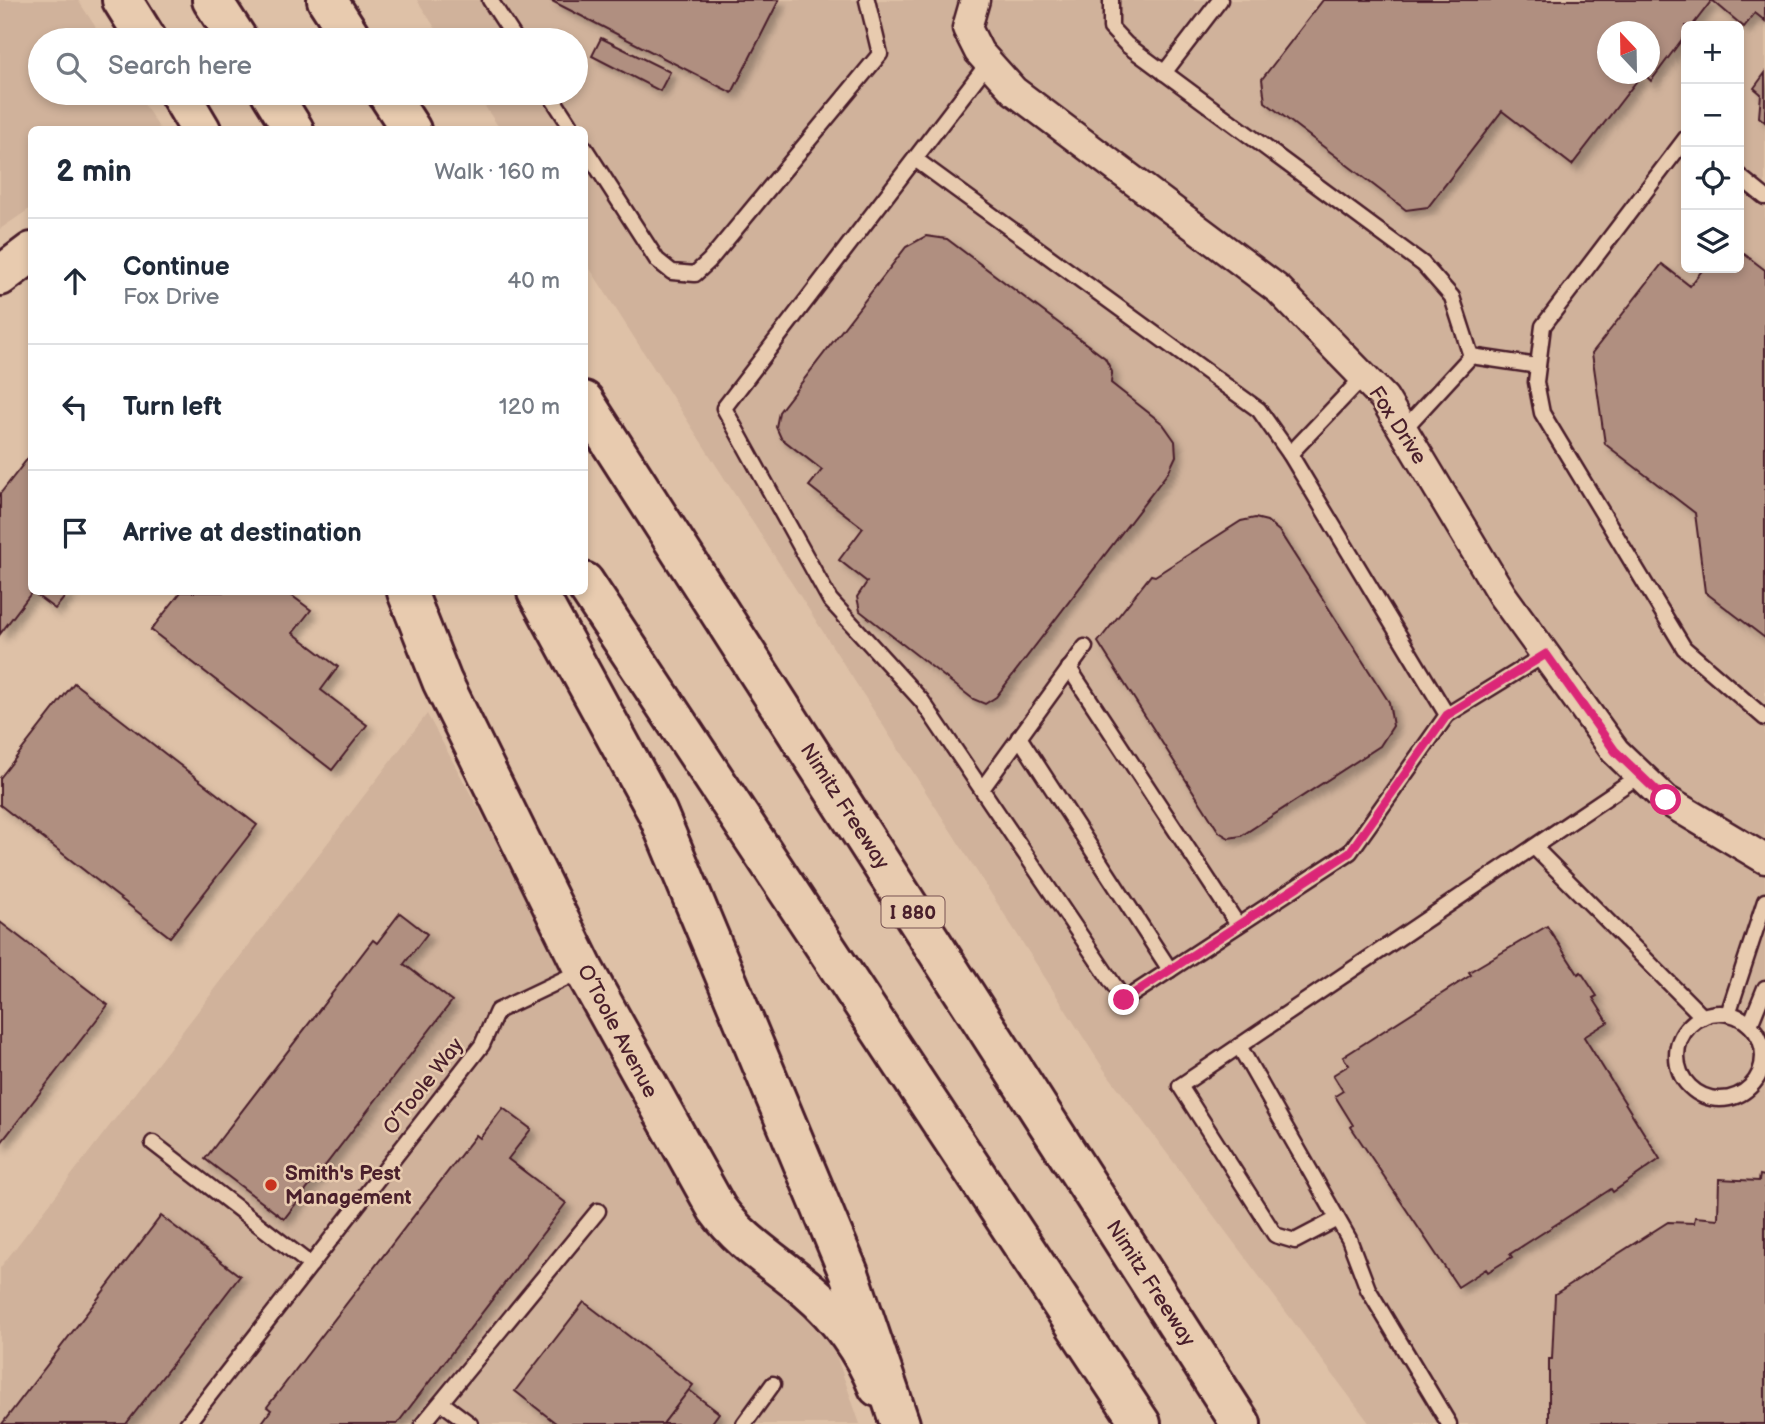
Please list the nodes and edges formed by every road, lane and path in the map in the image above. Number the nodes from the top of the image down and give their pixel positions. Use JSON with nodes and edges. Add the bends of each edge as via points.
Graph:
{"nodes":[{"id":1,"x":122,"y":0,"type":"edge"},
{"id":2,"x":212,"y":0,"type":"edge"},
{"id":3,"x":327,"y":0,"type":"edge"},
{"id":4,"x":490,"y":0,"type":"edge"},
{"id":5,"x":867,"y":0,"type":"edge"},
{"id":6,"x":1111,"y":0,"type":"edge"},
{"id":7,"x":1220,"y":0,"type":"edge"},
{"id":8,"x":974,"y":1,"type":"edge"},
{"id":9,"x":140,"y":28,"type":"edge"},
{"id":10,"x":230,"y":28,"type":"edge"},
{"id":11,"x":345,"y":28,"type":"edge"},
{"id":12,"x":508,"y":28,"type":"edge"},
{"id":13,"x":988,"y":63,"type":"junction"},
{"id":14,"x":1164,"y":73,"type":"junction"},
{"id":15,"x":186,"y":105,"type":"edge"},
{"id":16,"x":278,"y":105,"type":"edge"},
{"id":17,"x":395,"y":105,"type":"edge"},
{"id":18,"x":557,"y":105,"type":"edge"},
{"id":19,"x":199,"y":126,"type":"edge"},
{"id":20,"x":292,"y":126,"type":"edge"},
{"id":21,"x":408,"y":126,"type":"edge"},
{"id":22,"x":571,"y":126,"type":"edge"},
{"id":23,"x":1681,"y":145,"type":"edge"},
{"id":24,"x":588,"y":154,"type":"edge"},
{"id":25,"x":915,"y":159,"type":"junction"},
{"id":26,"x":1744,"y":180,"type":"edge"},
{"id":27,"x":1765,"y":197,"type":"edge"},
{"id":28,"x":28,"y":255,"type":"edge"},
{"id":29,"x":0,"y":276,"type":"edge"},
{"id":30,"x":1471,"y":356,"type":"junction"},
{"id":31,"x":1538,"y":366,"type":"junction"},
{"id":32,"x":1365,"y":375,"type":"junction"},
{"id":33,"x":588,"y":407,"type":"edge"},
{"id":34,"x":1403,"y":430,"type":"junction"},
{"id":35,"x":1290,"y":454,"type":"junction"},
{"id":36,"x":588,"y":588,"type":"edge"},
{"id":37,"x":408,"y":595,"type":"edge"},
{"id":38,"x":539,"y":595,"type":"edge"},
{"id":39,"x":1085,"y":647,"type":"dead end"},
{"id":40,"x":1546,"y":654,"type":"junction"},
{"id":41,"x":1069,"y":668,"type":"junction"},
{"id":42,"x":1447,"y":715,"type":"junction"},
{"id":43,"x":1765,"y":718,"type":"edge"},
{"id":44,"x":1019,"y":737,"type":"junction"},
{"id":45,"x":1640,"y":775,"type":"junction"},
{"id":46,"x":982,"y":789,"type":"junction"},
{"id":47,"x":1534,"y":847,"type":"junction"},
{"id":48,"x":1765,"y":859,"type":"edge"},
{"id":49,"x":1765,"y":901,"type":"edge"},
{"id":50,"x":1238,"y":925,"type":"junction"},
{"id":51,"x":584,"y":970,"type":"junction"},
{"id":52,"x":1170,"y":970,"type":"junction"},
{"id":53,"x":1765,"y":988,"type":"edge"},
{"id":54,"x":1728,"y":1014,"type":"junction"},
{"id":55,"x":1703,"y":1017,"type":"junction"},
{"id":56,"x":1750,"y":1025,"type":"junction"},
{"id":57,"x":1762,"y":1039,"type":"edge"},
{"id":58,"x":1240,"y":1046,"type":"junction"},
{"id":59,"x":153,"y":1143,"type":"dead end"},
{"id":60,"x":598,"y":1210,"type":"dead end"},
{"id":61,"x":1337,"y":1219,"type":"junction"},
{"id":62,"x":311,"y":1265,"type":"junction"},
{"id":63,"x":773,"y":1384,"type":"dead end"},
{"id":64,"x":442,"y":1404,"type":"junction"},
{"id":65,"x":187,"y":1424,"type":"edge"},
{"id":66,"x":423,"y":1424,"type":"edge"},
{"id":67,"x":470,"y":1424,"type":"edge"},
{"id":68,"x":744,"y":1424,"type":"edge"},
{"id":69,"x":894,"y":1424,"type":"edge"},
{"id":70,"x":900,"y":1424,"type":"edge"},
{"id":71,"x":1141,"y":1424,"type":"edge"},
{"id":72,"x":1241,"y":1424,"type":"edge"},
{"id":73,"x":1449,"y":1424,"type":"edge"}],
"edges":[{"from":1,"to":9,"type":"main road"},
{"from":2,"to":10,"type":"main road"},
{"from":3,"to":11,"type":"main road"},
{"from":4,"to":12,"type":"lane"},
{"from":5,"to":24,"type":"lane","via":[[880,54],[695,274],[672,272],[657,260]]},
{"from":6,"to":14,"type":"lane","via":[[1111,28]]},
{"from":7,"to":14,"type":"lane"},
{"from":8,"to":13,"type":"street","name":"Fox Drive","via":[[967,28]]},
{"from":13,"to":25,"type":"lane"},
{"from":13,"to":32,"type":"street","name":"Fox Drive","via":[[1014,91],[1077,142],[1279,290]]},
{"from":14,"to":30,"type":"lane","via":[[1423,264],[1452,297]]},
{"from":15,"to":19,"type":"main road"},
{"from":16,"to":20,"type":"main road"},
{"from":17,"to":21,"type":"main road"},
{"from":18,"to":22,"type":"lane"},
{"from":23,"to":31,"type":"lane","via":[[1543,326]]},
{"from":25,"to":35,"type":"lane","via":[[1259,410]]},
{"from":25,"to":46,"type":"lane","via":[[724,408],[830,600],[922,701]]},
{"from":26,"to":27,"type":"lane"},
{"from":28,"to":29,"type":"main road"},
{"from":30,"to":31,"type":"lane"},
{"from":30,"to":34,"type":"lane"},
{"from":31,"to":43,"type":"lane","via":[[1542,413],[1684,648]]},
{"from":32,"to":34,"type":"street","name":"Fox Drive"},
{"from":32,"to":35,"type":"lane"},
{"from":33,"to":72,"type":"main road","name":"Nimitz Freeway","number":"I 880"},
{"from":34,"to":40,"type":"street","name":"Fox Drive","via":[[1502,595]]},
{"from":35,"to":42,"type":"lane"},
{"from":36,"to":71,"type":"main road"},
{"from":37,"to":51,"type":"main road","name":"O’Toole Avenue","via":[[442,681]]},
{"from":38,"to":70,"type":"main road","via":[[663,825],[850,1276]]},
{"from":39,"to":41,"type":"lane"},
{"from":40,"to":42,"type":"lane"},
{"from":40,"to":45,"type":"street","name":"Fox Drive","via":[[1615,751]]},
{"from":41,"to":44,"type":"lane"},
{"from":41,"to":50,"type":"lane"},
{"from":42,"to":50,"type":"lane","via":[[1350,852]]},
{"from":44,"to":46,"type":"lane"},
{"from":44,"to":52,"type":"lane"},
{"from":45,"to":47,"type":"lane"},
{"from":45,"to":48,"type":"street","name":"Fox Drive","via":[[1666,800]]},
{"from":46,"to":52,"type":"lane","via":[[1124,1000]]},
{"from":47,"to":55,"type":"lane"},
{"from":47,"to":58,"type":"lane"},
{"from":49,"to":54,"type":"lane"},
{"from":50,"to":52,"type":"lane"},
{"from":51,"to":62,"type":"lane","name":"O’Toole Way","via":[[497,1011],[482,1045]]},
{"from":51,"to":69,"type":"main road","name":"O’Toole Avenue","via":[[654,1100],[731,1228],[810,1292],[841,1325],[871,1370]]},
{"from":53,"to":56,"type":"lane"},
{"from":54,"to":55,"type":"lane"},
{"from":54,"to":56,"type":"lane"},
{"from":55,"to":57,"type":"lane","via":[[1682,1036],[1678,1050],[1683,1077],[1703,1095],[1731,1098],[1753,1084],[1763,1062]]},
{"from":56,"to":57,"type":"lane"},
{"from":58,"to":61,"type":"lane"},
{"from":58,"to":61,"type":"lane","via":[[1180,1086],[1275,1236],[1295,1241]]},
{"from":59,"to":62,"type":"lane"},
{"from":60,"to":64,"type":"lane"},
{"from":61,"to":73,"type":"lane","via":[[1368,1289]]},
{"from":62,"to":65,"type":"lane","name":"O’Toole Way"},
{"from":63,"to":68,"type":"lane"},
{"from":64,"to":66,"type":"lane"},
{"from":64,"to":67,"type":"lane"}]}
